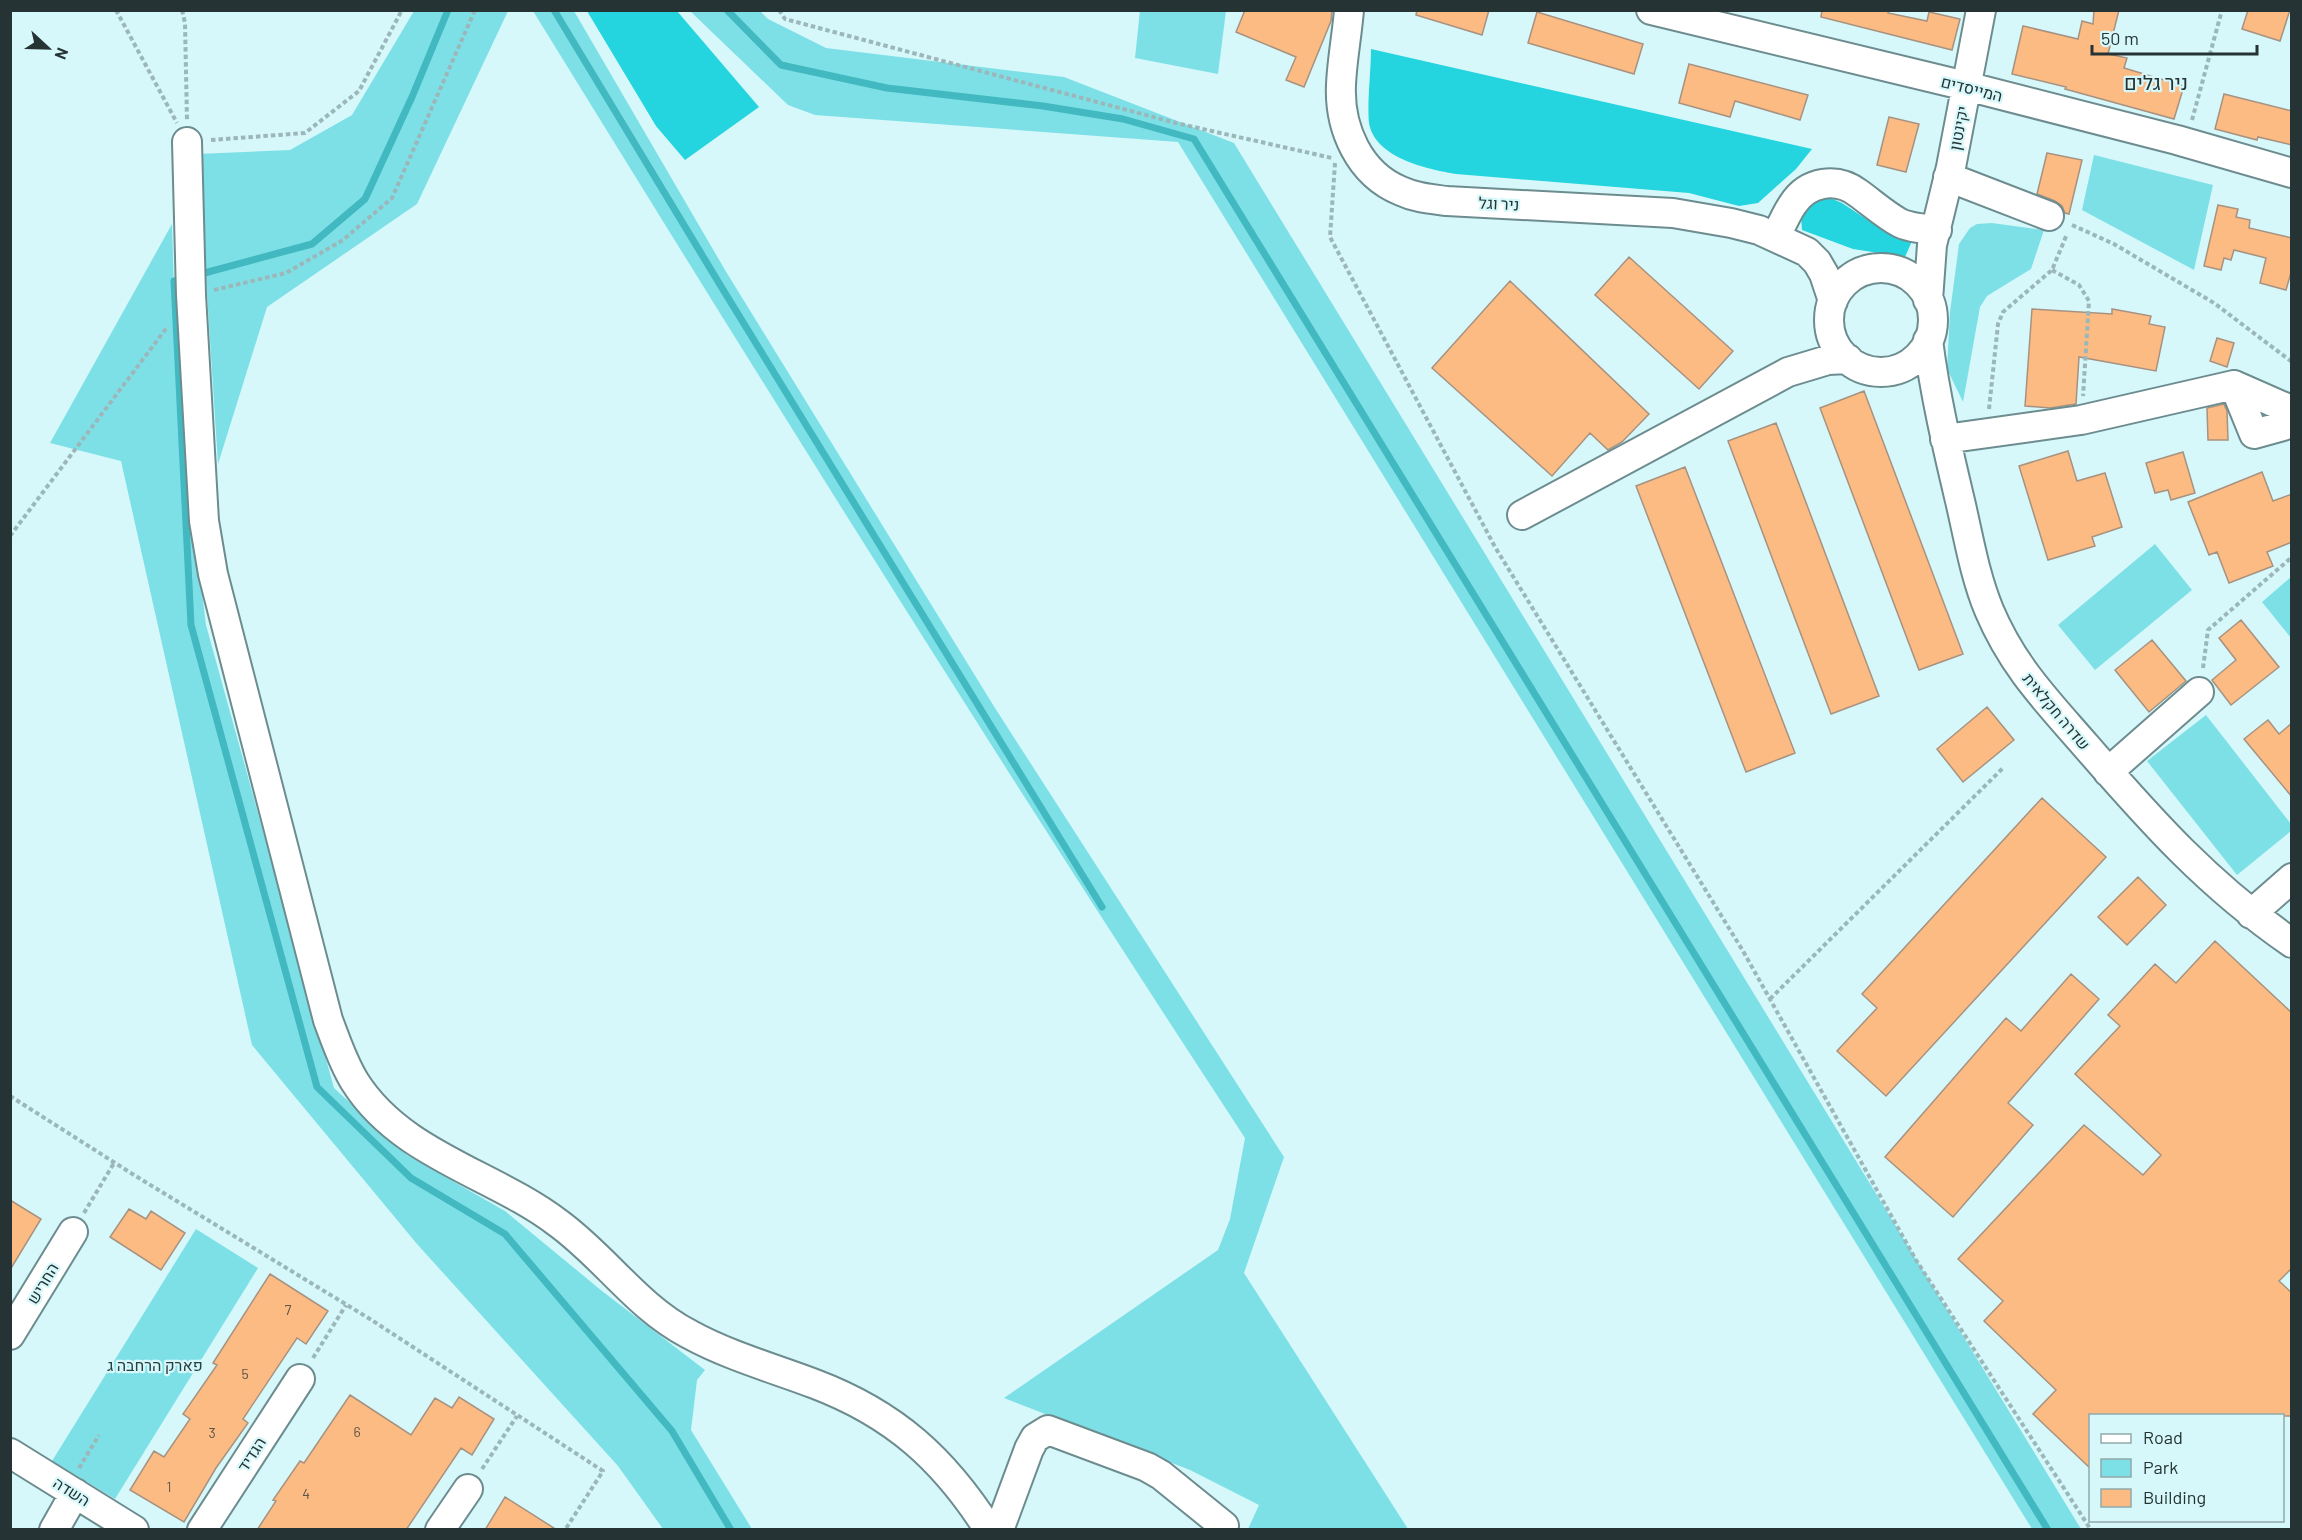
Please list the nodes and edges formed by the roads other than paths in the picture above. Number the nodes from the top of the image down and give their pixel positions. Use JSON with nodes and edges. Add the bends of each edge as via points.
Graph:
{"nodes":[{"id":1,"x":1349,"y":10,"type":"edge"},
{"id":2,"x":1651,"y":10,"type":"edge"},
{"id":3,"x":1981,"y":10,"type":"edge"},
{"id":4,"x":1966,"y":86,"type":"junction"},
{"id":5,"x":187,"y":142,"type":"road end"},
{"id":6,"x":2292,"y":173,"type":"edge"},
{"id":7,"x":1948,"y":177,"type":"junction"},
{"id":8,"x":2049,"y":216,"type":"dead end"},
{"id":9,"x":1934,"y":238,"type":"junction"},
{"id":10,"x":1787,"y":242,"type":"junction"},
{"id":11,"x":1866,"y":270,"type":"junction"},
{"id":12,"x":1896,"y":270,"type":"junction"},
{"id":13,"x":1928,"y":300,"type":"junction"},
{"id":14,"x":1831,"y":313,"type":"junction"},
{"id":15,"x":1928,"y":340,"type":"junction"},
{"id":16,"x":1848,"y":359,"type":"junction"},
{"id":17,"x":1889,"y":371,"type":"junction"},
{"id":18,"x":1788,"y":372,"type":"junction"},
{"id":19,"x":2234,"y":385,"type":"dead end"},
{"id":20,"x":1938,"y":408,"type":"junction"},
{"id":21,"x":1945,"y":439,"type":"junction"},
{"id":22,"x":1522,"y":515,"type":"dead end"},
{"id":23,"x":2199,"y":692,"type":"road end"},
{"id":24,"x":2108,"y":772,"type":"junction"},
{"id":25,"x":2292,"y":878,"type":"edge"},
{"id":26,"x":2251,"y":914,"type":"junction"},
{"id":27,"x":2292,"y":943,"type":"edge"},
{"id":28,"x":72,"y":1232,"type":"road end"},
{"id":29,"x":10,"y":1335,"type":"edge"},
{"id":30,"x":300,"y":1379,"type":"road end"},
{"id":31,"x":10,"y":1453,"type":"edge"},
{"id":32,"x":468,"y":1489,"type":"road end"},
{"id":33,"x":71,"y":1490,"type":"junction"},
{"id":34,"x":1224,"y":1526,"type":"dead end"},
{"id":35,"x":54,"y":1530,"type":"edge"},
{"id":36,"x":134,"y":1530,"type":"edge"},
{"id":37,"x":202,"y":1530,"type":"edge"},
{"id":38,"x":440,"y":1530,"type":"edge"},
{"id":39,"x":989,"y":1530,"type":"edge"},
{"id":40,"x":999,"y":1530,"type":"edge"}],
"edges":[{"from":1,"to":10,"type":"street","name":"ניר וגל","via":[[1341,86],[1343,110],[1355,150],[1384,182],[1419,197],[1447,201],[1683,214],[1731,223]]},
{"from":2,"to":4,"type":"street","name":"המייסדים"},
{"from":3,"to":4,"type":"street","name":"יקינטון"},
{"from":4,"to":6,"type":"street","name":"המייסדים"},
{"from":4,"to":7,"type":"street","name":"יקינטון"},
{"from":5,"to":39,"type":"street","via":[[204,521],[213,574],[328,1020],[356,1084],[400,1131],[560,1224],[624,1286],[685,1333],[875,1411],[932,1455]]},
{"from":7,"to":8,"type":"street"},
{"from":7,"to":9,"type":"street","name":"יקינטון"},
{"from":9,"to":10,"type":"street","via":[[1900,223],[1845,185],[1831,182],[1803,192],[1793,203]]},
{"from":9,"to":12,"type":"street","name":"יקינטון","via":[[1921,261],[1911,268]]},
{"from":9,"to":13,"type":"street","name":"יקינטון"},
{"from":10,"to":11,"type":"street","name":"ניר וגל"},
{"from":10,"to":14,"type":"street","name":"ניר וגל","via":[[1817,262],[1829,286]]},
{"from":11,"to":12,"type":"street"},
{"from":11,"to":14,"type":"street","via":[[1847,280],[1836,292]]},
{"from":12,"to":13,"type":"street","via":[[1912,278]]},
{"from":13,"to":15,"type":"street","via":[[1932,323]]},
{"from":14,"to":16,"type":"street","via":[[1833,342]]},
{"from":14,"to":18,"type":"street","via":[[1806,354]]},
{"from":15,"to":17,"type":"street","via":[[1919,355]]},
{"from":15,"to":20,"type":"street","name":"שדרה חקלאית"},
{"from":16,"to":17,"type":"street","via":[[1872,371]]},
{"from":16,"to":18,"type":"street","via":[[1828,360]]},
{"from":17,"to":20,"type":"street","name":"שדרה חקלאית","via":[[1915,380]]},
{"from":18,"to":22,"type":"street"},
{"from":19,"to":21,"type":"street","via":[[2081,420]]},
{"from":20,"to":21,"type":"street","name":"שדרה חקלאית"},
{"from":21,"to":24,"type":"street","name":"שדרה חקלאית","via":[[1989,610],[2032,685]]},
{"from":23,"to":24,"type":"street"},
{"from":24,"to":26,"type":"street","name":"שדרה חקלאית","via":[[2181,853]]},
{"from":25,"to":26,"type":"street"},
{"from":26,"to":27,"type":"street","name":"שדרה חקלאית"},
{"from":28,"to":29,"type":"street","name":"החריש"},
{"from":30,"to":37,"type":"street","name":"הגדיד"},
{"from":31,"to":33,"type":"street","name":"השדה"},
{"from":32,"to":38,"type":"street"},
{"from":33,"to":35,"type":"street"},
{"from":33,"to":36,"type":"street","name":"השדה"},
{"from":34,"to":40,"type":"street","via":[[1147,1467],[1048,1430],[1035,1438],[1029,1449]]}]}
